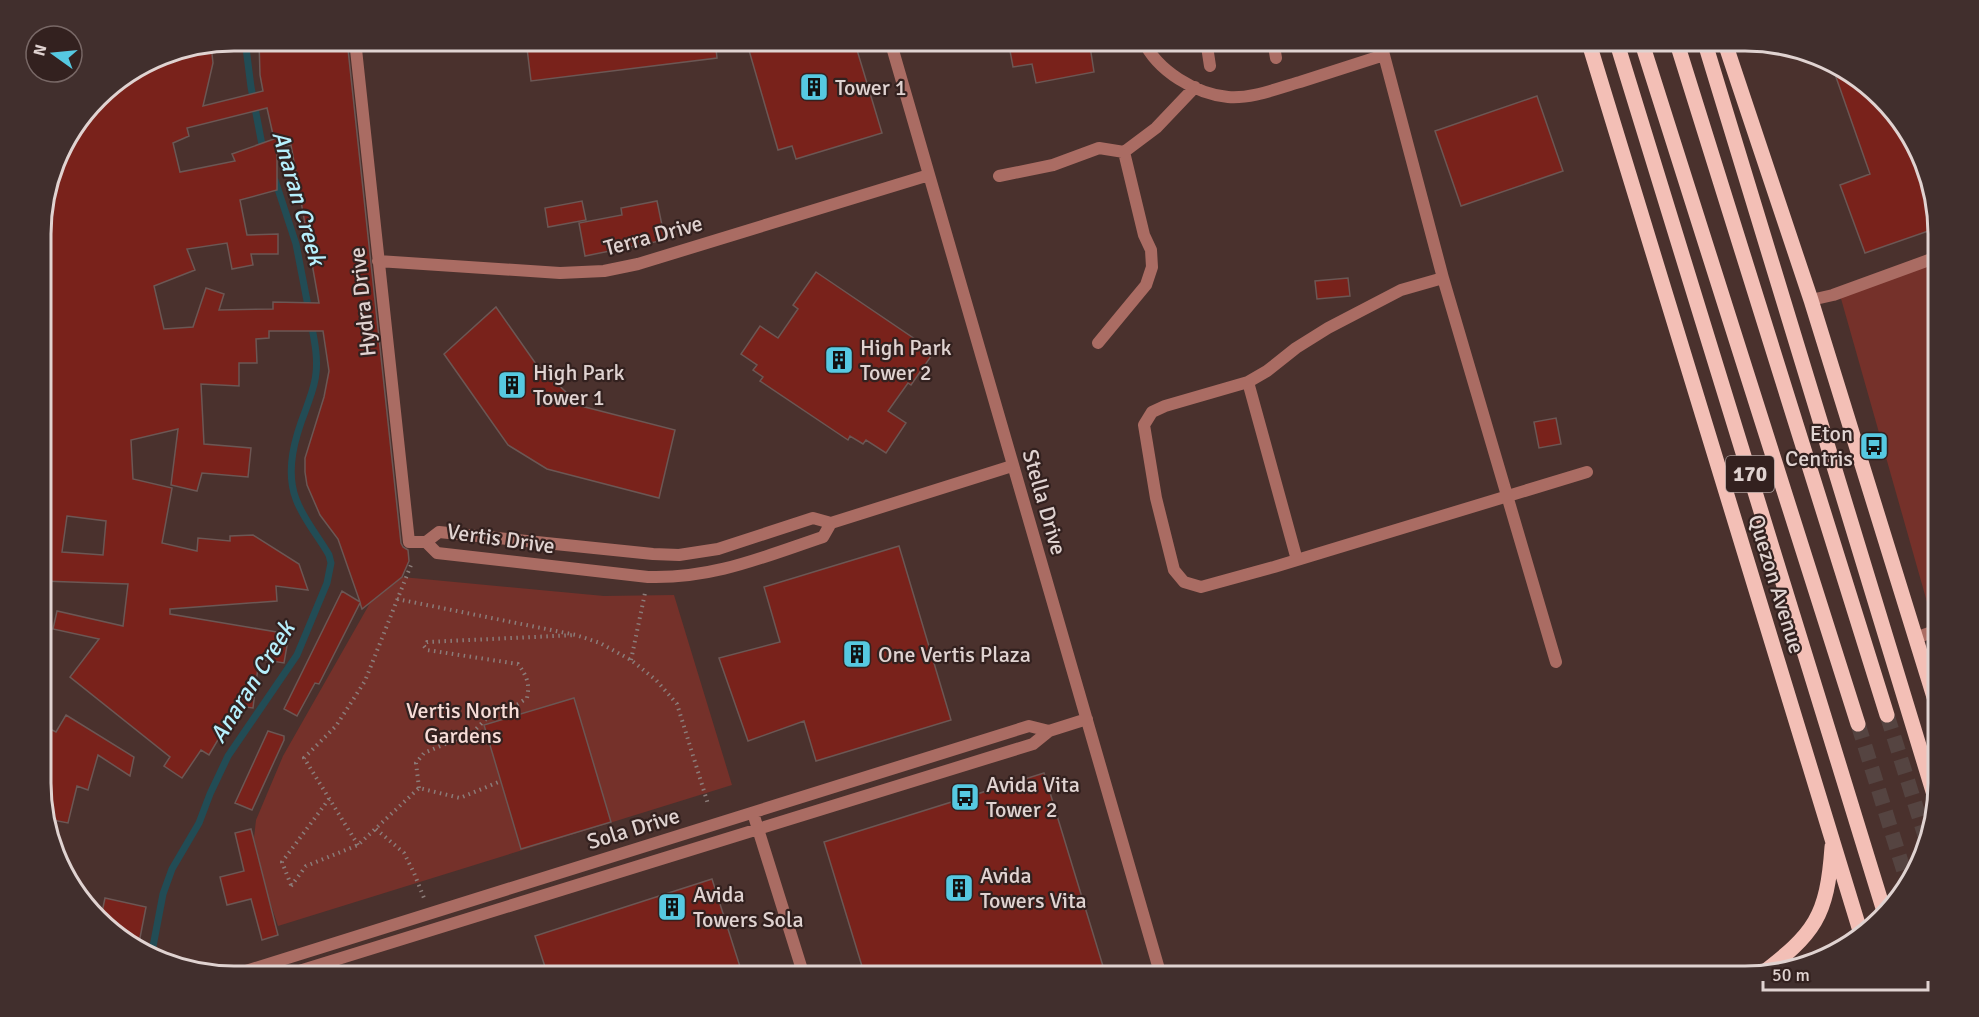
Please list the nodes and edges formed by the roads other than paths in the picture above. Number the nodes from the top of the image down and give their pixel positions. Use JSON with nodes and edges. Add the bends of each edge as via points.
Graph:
{"nodes":[{"id":1,"x":356,"y":51,"type":"edge"},
{"id":2,"x":893,"y":51,"type":"edge"},
{"id":3,"x":1150,"y":51,"type":"edge"},
{"id":4,"x":1208,"y":51,"type":"edge"},
{"id":5,"x":1275,"y":51,"type":"edge"},
{"id":6,"x":1383,"y":51,"type":"edge"},
{"id":7,"x":1590,"y":51,"type":"edge"},
{"id":8,"x":1619,"y":51,"type":"edge"},
{"id":9,"x":1644,"y":51,"type":"edge"},
{"id":10,"x":1679,"y":51,"type":"edge"},
{"id":11,"x":1707,"y":51,"type":"edge"},
{"id":12,"x":1728,"y":51,"type":"edge"},
{"id":13,"x":1384,"y":55,"type":"junction"},
{"id":14,"x":1276,"y":58,"type":"dead end"},
{"id":15,"x":1210,"y":66,"type":"dead end"},
{"id":16,"x":1195,"y":87,"type":"junction"},
{"id":17,"x":1124,"y":152,"type":"junction"},
{"id":18,"x":929,"y":175,"type":"junction"},
{"id":19,"x":999,"y":176,"type":"dead end"},
{"id":20,"x":378,"y":261,"type":"junction"},
{"id":21,"x":1928,"y":261,"type":"edge"},
{"id":22,"x":1443,"y":278,"type":"junction"},
{"id":23,"x":1811,"y":300,"type":"junction"},
{"id":24,"x":1098,"y":343,"type":"dead end"},
{"id":25,"x":1248,"y":382,"type":"junction"},
{"id":26,"x":1012,"y":466,"type":"junction"},
{"id":27,"x":1587,"y":472,"type":"dead end"},
{"id":28,"x":1506,"y":496,"type":"junction"},
{"id":29,"x":831,"y":522,"type":"junction"},
{"id":30,"x":426,"y":542,"type":"junction"},
{"id":31,"x":1298,"y":560,"type":"junction"},
{"id":32,"x":1928,"y":633,"type":"edge"},
{"id":33,"x":1915,"y":638,"type":"junction"},
{"id":34,"x":1556,"y":662,"type":"dead end"},
{"id":35,"x":1928,"y":679,"type":"edge"},
{"id":36,"x":1887,"y":716,"type":"tunnel mouth"},
{"id":37,"x":1087,"y":719,"type":"junction"},
{"id":38,"x":1858,"y":724,"type":"tunnel mouth"},
{"id":39,"x":1049,"y":731,"type":"junction"},
{"id":40,"x":1928,"y":775,"type":"edge"},
{"id":41,"x":753,"y":813,"type":"junction"},
{"id":42,"x":759,"y":830,"type":"junction"},
{"id":43,"x":1832,"y":838,"type":"junction"},
{"id":44,"x":1883,"y":904,"type":"edge"},
{"id":45,"x":1859,"y":926,"type":"edge"},
{"id":46,"x":1775,"y":963,"type":"edge"},
{"id":47,"x":262,"y":966,"type":"edge"},
{"id":48,"x":316,"y":966,"type":"edge"},
{"id":49,"x":801,"y":966,"type":"edge"},
{"id":50,"x":1158,"y":966,"type":"edge"}],
"edges":[{"from":1,"to":20,"type":"lane","name":"Hydra Drive"},
{"from":2,"to":18,"type":"lane","name":"Stella Drive"},
{"from":3,"to":16,"type":"lane","via":[[1179,79]]},
{"from":4,"to":15,"type":"lane"},
{"from":5,"to":14,"type":"lane"},
{"from":6,"to":13,"type":"lane"},
{"from":7,"to":43,"type":"main road","name":"Quezon Avenue","number":"170"},
{"from":8,"to":44,"type":"main road","name":"Quezon Avenue","number":"170"},
{"from":9,"to":38,"type":"main road","name":"Quezon Avenue","number":"170"},
{"from":10,"to":36,"type":"main road","number":"170"},
{"from":11,"to":40,"type":"main road"},
{"from":12,"to":23,"type":"main road"},
{"from":13,"to":16,"type":"lane","via":[[1253,95],[1229,97]]},
{"from":13,"to":22,"type":"lane"},
{"from":16,"to":17,"type":"lane","via":[[1156,128]]},
{"from":17,"to":19,"type":"lane","via":[[1099,148],[1053,165]]},
{"from":17,"to":24,"type":"lane","via":[[1151,249],[1152,267],[1146,285]]},
{"from":18,"to":20,"type":"lane","name":"Terra Drive","via":[[604,271],[549,273]]},
{"from":18,"to":26,"type":"lane","name":"Stella Drive"},
{"from":20,"to":30,"type":"lane","name":"Hydra Drive","via":[[409,542]]},
{"from":21,"to":23,"type":"lane"},
{"from":22,"to":25,"type":"lane","via":[[1401,290],[1328,328]]},
{"from":22,"to":28,"type":"lane"},
{"from":23,"to":33,"type":"main road"},
{"from":25,"to":31,"type":"lane"},
{"from":25,"to":31,"type":"lane","via":[[1165,406],[1152,412],[1144,425],[1156,498],[1174,570],[1184,582],[1201,587]]},
{"from":26,"to":29,"type":"lane","name":"Vertis Drive"},
{"from":26,"to":37,"type":"lane","name":"Stella Drive"},
{"from":27,"to":28,"type":"lane"},
{"from":28,"to":31,"type":"lane"},
{"from":28,"to":34,"type":"lane"},
{"from":29,"to":30,"type":"lane","name":"Vertis Drive","via":[[813,518],[718,549],[679,555],[439,532]]},
{"from":29,"to":30,"type":"lane","name":"Vertis Drive","via":[[823,537],[742,564],[687,577],[648,577],[437,554]]},
{"from":32,"to":33,"type":"lane"},
{"from":33,"to":35,"type":"main road"},
{"from":37,"to":39,"type":"lane","name":"Sola Drive"},
{"from":37,"to":50,"type":"lane","name":"Stella Drive"},
{"from":39,"to":41,"type":"lane","name":"Sola Drive","via":[[1029,726]]},
{"from":39,"to":42,"type":"lane","name":"Sola Drive","via":[[1033,744]]},
{"from":41,"to":42,"type":"lane"},
{"from":41,"to":47,"type":"lane","name":"Sola Drive"},
{"from":42,"to":48,"type":"lane","name":"Sola Drive"},
{"from":42,"to":49,"type":"lane"},
{"from":43,"to":45,"type":"main road","name":"Quezon Avenue","number":"170"},
{"from":43,"to":46,"type":"main road","via":[[1827,887],[1815,924]]}]}
